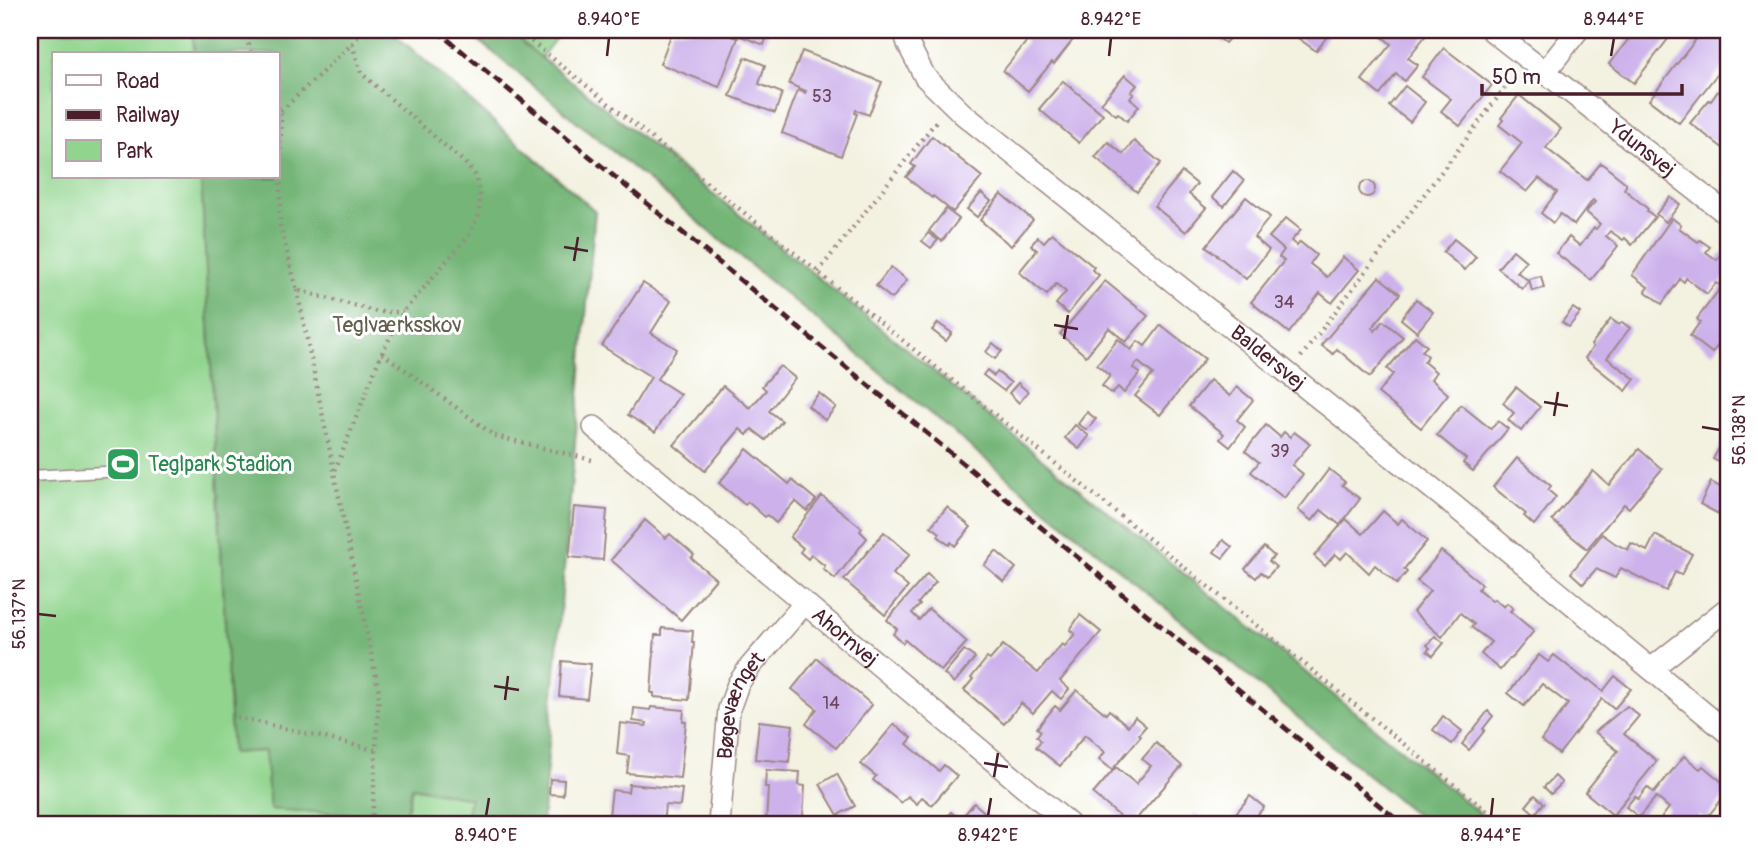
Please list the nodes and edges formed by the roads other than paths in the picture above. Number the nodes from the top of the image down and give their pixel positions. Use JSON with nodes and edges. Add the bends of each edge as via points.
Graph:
{"nodes":[{"id":1,"x":904,"y":30,"type":"edge"},
{"id":2,"x":1491,"y":30,"type":"edge"},
{"id":3,"x":1578,"y":30,"type":"edge"},
{"id":4,"x":1545,"y":72,"type":"junction"},
{"id":5,"x":1728,"y":215,"type":"edge"},
{"id":6,"x":594,"y":427,"type":"dead end"},
{"id":7,"x":123,"y":471,"type":"dead end"},
{"id":8,"x":30,"y":476,"type":"edge"},
{"id":9,"x":804,"y":604,"type":"junction"},
{"id":10,"x":1728,"y":608,"type":"edge"},
{"id":11,"x":1651,"y":669,"type":"junction"},
{"id":12,"x":1728,"y":733,"type":"edge"},
{"id":13,"x":719,"y":824,"type":"edge"},
{"id":14,"x":1069,"y":824,"type":"edge"}],
"edges":[{"from":1,"to":11,"type":"street","name":"Baldersvej","via":[[925,77],[951,102]]},
{"from":2,"to":4,"type":"street","name":"Ydunsvej"},
{"from":3,"to":4,"type":"street"},
{"from":4,"to":5,"type":"street","name":"Ydunsvej"},
{"from":6,"to":9,"type":"street","name":"Ahornvej","via":[[613,456]]},
{"from":7,"to":8,"type":"lane"},
{"from":9,"to":13,"type":"street","name":"Bøgevænget","via":[[738,684],[729,709]]},
{"from":9,"to":14,"type":"street","name":"Ahornvej"},
{"from":10,"to":11,"type":"street"},
{"from":11,"to":12,"type":"street","name":"Baldersvej"}]}
